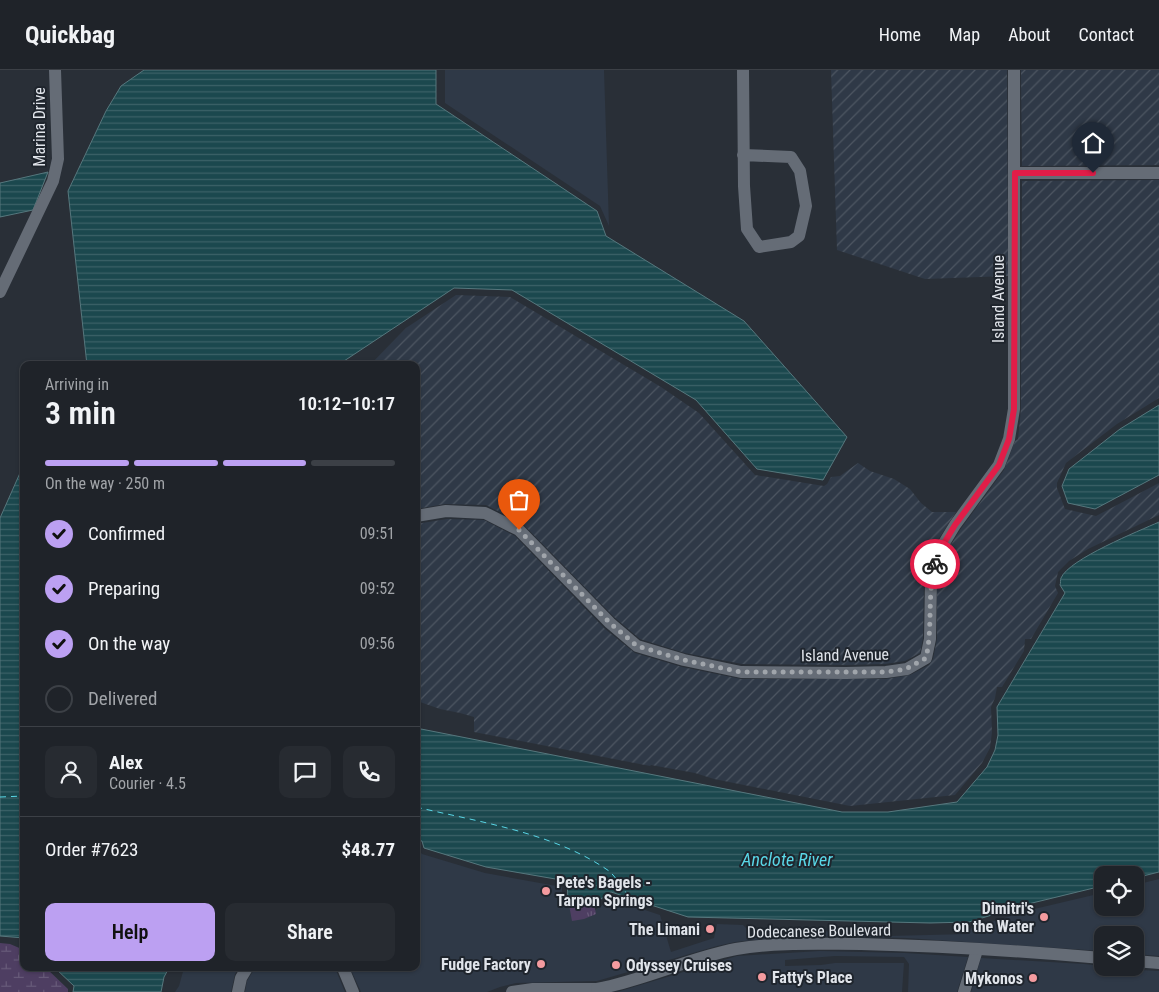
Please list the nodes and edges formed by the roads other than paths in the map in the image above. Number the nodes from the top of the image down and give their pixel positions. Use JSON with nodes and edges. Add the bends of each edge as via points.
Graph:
{"nodes":[{"id":1,"x":55,"y":70,"type":"edge"},
{"id":2,"x":743,"y":70,"type":"edge"},
{"id":3,"x":1014,"y":70,"type":"edge"},
{"id":4,"x":743,"y":155,"type":"junction"},
{"id":5,"x":1015,"y":173,"type":"junction"},
{"id":6,"x":1159,"y":173,"type":"edge"},
{"id":7,"x":0,"y":292,"type":"edge"},
{"id":8,"x":420,"y":515,"type":"edge"},
{"id":9,"x":977,"y":950,"type":"junction"},
{"id":10,"x":1094,"y":957,"type":"edge"},
{"id":11,"x":1144,"y":962,"type":"edge"},
{"id":12,"x":1159,"y":963,"type":"edge"},
{"id":13,"x":245,"y":971,"type":"edge"},
{"id":14,"x":344,"y":971,"type":"edge"},
{"id":15,"x":598,"y":990,"type":"edge"},
{"id":16,"x":238,"y":992,"type":"edge"},
{"id":17,"x":353,"y":992,"type":"edge"},
{"id":18,"x":512,"y":992,"type":"edge"},
{"id":19,"x":964,"y":992,"type":"edge"}],
"edges":[{"from":1,"to":7,"type":"street","name":"Marina Drive","via":[[58,160],[53,181]]},
{"from":2,"to":4,"type":"street"},
{"from":3,"to":5,"type":"street","name":"Island Avenue"},
{"from":4,"to":4,"type":"street","via":[[791,157],[800,171],[806,206],[799,236],[791,242],[759,247],[747,229]]},
{"from":5,"to":6,"type":"street"},
{"from":5,"to":8,"type":"street","name":"Island Avenue","via":[[1014,409],[1009,439],[999,465],[938,553],[931,580],[930,639],[926,658],[906,669],[846,673],[741,672],[684,660],[637,646],[610,623],[519,530],[485,513],[446,511]]},
{"from":9,"to":10,"type":"street","name":"Dodecanese Boulevard"},
{"from":9,"to":15,"type":"street","name":"Dodecanese Boulevard","via":[[820,944],[736,949]]},
{"from":9,"to":19,"type":"street"},
{"from":11,"to":12,"type":"street"},
{"from":13,"to":16,"type":"street"},
{"from":14,"to":17,"type":"street"},
{"from":15,"to":18,"type":"street","name":"Dodecanese Boulevard","via":[[533,989]]}]}
